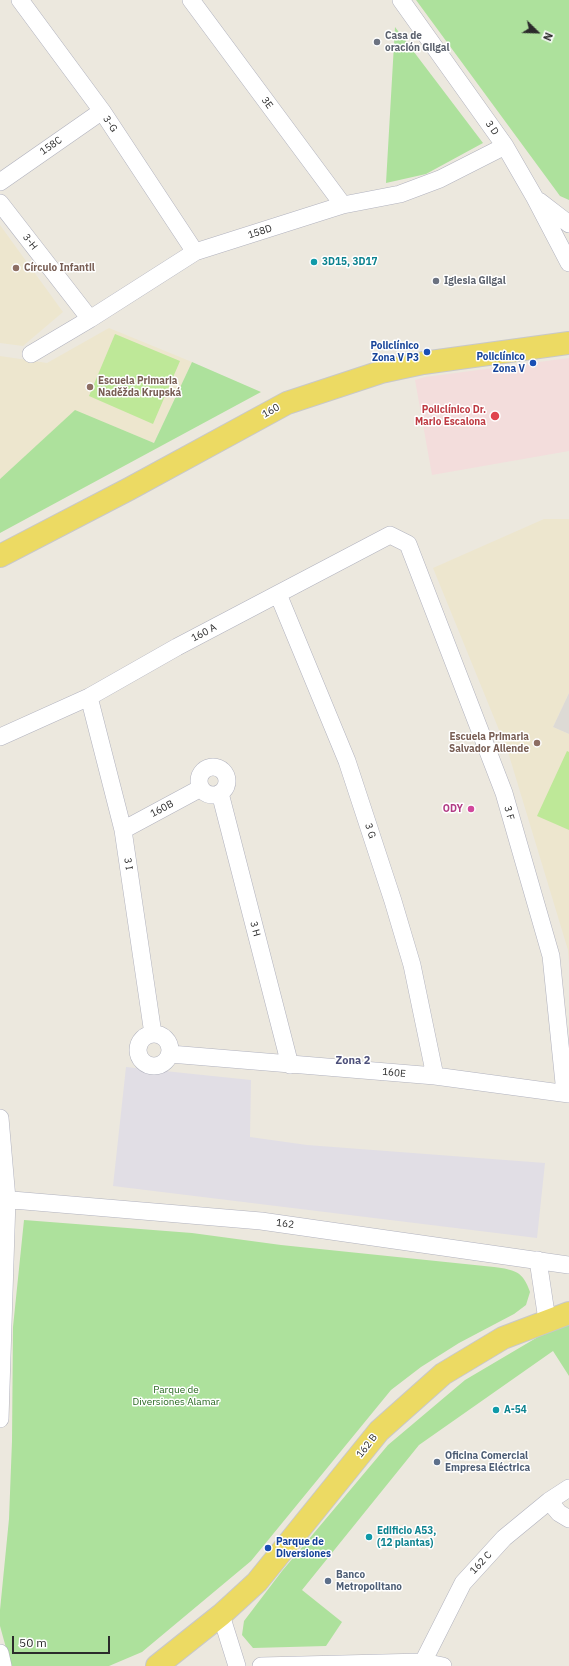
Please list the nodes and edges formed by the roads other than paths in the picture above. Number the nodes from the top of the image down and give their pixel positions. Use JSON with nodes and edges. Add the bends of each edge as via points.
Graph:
{"nodes":[{"id":1,"x":20,"y":0,"type":"edge"},
{"id":2,"x":191,"y":0,"type":"edge"},
{"id":3,"x":401,"y":0,"type":"edge"},
{"id":4,"x":102,"y":111,"type":"junction"},
{"id":5,"x":505,"y":146,"type":"junction"},
{"id":6,"x":0,"y":182,"type":"edge"},
{"id":7,"x":535,"y":198,"type":"junction"},
{"id":8,"x":0,"y":203,"type":"edge"},
{"id":9,"x":343,"y":205,"type":"junction"},
{"id":10,"x":569,"y":224,"type":"edge"},
{"id":11,"x":195,"y":252,"type":"junction"},
{"id":12,"x":569,"y":263,"type":"edge"},
{"id":13,"x":90,"y":319,"type":"junction"},
{"id":14,"x":569,"y":343,"type":"edge"},
{"id":15,"x":31,"y":354,"type":"dead end"},
{"id":16,"x":408,"y":544,"type":"joint"},
{"id":17,"x":0,"y":556,"type":"edge"},
{"id":18,"x":278,"y":594,"type":"junction"},
{"id":19,"x":88,"y":697,"type":"junction"},
{"id":20,"x":0,"y":737,"type":"edge"},
{"id":21,"x":201,"y":788,"type":"junction"},
{"id":22,"x":220,"y":793,"type":"junction"},
{"id":23,"x":122,"y":830,"type":"junction"},
{"id":24,"x":153,"y":1034,"type":"junction"},
{"id":25,"x":170,"y":1054,"type":"junction"},
{"id":26,"x":290,"y":1065,"type":"junction"},
{"id":27,"x":435,"y":1076,"type":"junction"},
{"id":28,"x":567,"y":1094,"type":"edge"},
{"id":29,"x":0,"y":1118,"type":"edge"},
{"id":30,"x":4,"y":1199,"type":"edge"},
{"id":31,"x":538,"y":1260,"type":"junction"},
{"id":32,"x":569,"y":1265,"type":"edge"},
{"id":33,"x":569,"y":1313,"type":"edge"},
{"id":34,"x":547,"y":1320,"type":"junction"},
{"id":35,"x":0,"y":1419,"type":"edge"},
{"id":36,"x":569,"y":1488,"type":"edge"},
{"id":37,"x":549,"y":1501,"type":"junction"},
{"id":38,"x":569,"y":1519,"type":"edge"},
{"id":39,"x":221,"y":1615,"type":"junction"},
{"id":40,"x":0,"y":1653,"type":"edge"},
{"id":41,"x":423,"y":1662,"type":"junction"},
{"id":42,"x":3,"y":1666,"type":"edge"},
{"id":43,"x":157,"y":1666,"type":"edge"},
{"id":44,"x":237,"y":1666,"type":"edge"},
{"id":45,"x":261,"y":1666,"type":"edge"},
{"id":46,"x":443,"y":1666,"type":"edge"}],
"edges":[{"from":1,"to":4,"type":"street","name":"3-G"},
{"from":2,"to":9,"type":"street","name":"3E"},
{"from":3,"to":5,"type":"street","name":"3 D"},
{"from":4,"to":6,"type":"street","name":"158C"},
{"from":4,"to":11,"type":"street","name":"3-G"},
{"from":5,"to":7,"type":"street","name":"3 D"},
{"from":5,"to":9,"type":"street","name":"158D","via":[[440,179],[400,194]]},
{"from":7,"to":10,"type":"street"},
{"from":7,"to":12,"type":"street","name":"3 D"},
{"from":8,"to":13,"type":"street","name":"3-H"},
{"from":9,"to":11,"type":"street","name":"158D"},
{"from":11,"to":13,"type":"street","name":"158D"},
{"from":13,"to":15,"type":"street","name":"158D"},
{"from":14,"to":17,"type":"main road","name":"160","via":[[423,363],[381,372],[287,403],[129,490]]},
{"from":16,"to":18,"type":"street","name":"160 A","via":[[390,535]]},
{"from":16,"to":28,"type":"street","name":"3 F","via":[[504,793],[549,949]]},
{"from":18,"to":19,"type":"street","name":"160 A"},
{"from":18,"to":27,"type":"street","name":"3 G","via":[[347,761],[393,901],[412,965]]},
{"from":19,"to":20,"type":"street","name":"160 A"},
{"from":19,"to":23,"type":"street","name":"3 I"},
{"from":21,"to":22,"type":"street","via":[[210,794]]},
{"from":21,"to":22,"type":"street","via":[[200,782],[204,772],[208,768],[219,768],[224,771],[227,781]]},
{"from":21,"to":23,"type":"street","name":"160B"},
{"from":22,"to":26,"type":"street","name":"3 H"},
{"from":23,"to":24,"type":"street","name":"3 I"},
{"from":24,"to":25,"type":"street","via":[[168,1042]]},
{"from":24,"to":25,"type":"street","via":[[140,1043],[138,1048],[141,1059],[149,1066],[160,1066]]},
{"from":25,"to":26,"type":"street","name":"160E"},
{"from":26,"to":27,"type":"street","name":"160E"},
{"from":27,"to":28,"type":"street","name":"160E"},
{"from":29,"to":30,"type":"street"},
{"from":30,"to":31,"type":"street","name":"162","via":[[261,1221]]},
{"from":30,"to":35,"type":"street"},
{"from":31,"to":32,"type":"street","name":"162"},
{"from":31,"to":34,"type":"street"},
{"from":33,"to":34,"type":"main road","name":"162 B"},
{"from":34,"to":39,"type":"main road","name":"162 B","via":[[503,1338],[443,1374],[379,1430],[257,1582]]},
{"from":36,"to":37,"type":"street","name":"162 C"},
{"from":37,"to":38,"type":"street","via":[[559,1513]]},
{"from":37,"to":41,"type":"street","name":"162 C","via":[[504,1538],[463,1583]]},
{"from":39,"to":43,"type":"main road","name":"162 B"},
{"from":39,"to":44,"type":"street"},
{"from":40,"to":42,"type":"street"},
{"from":41,"to":45,"type":"street"},
{"from":41,"to":46,"type":"street"}]}
